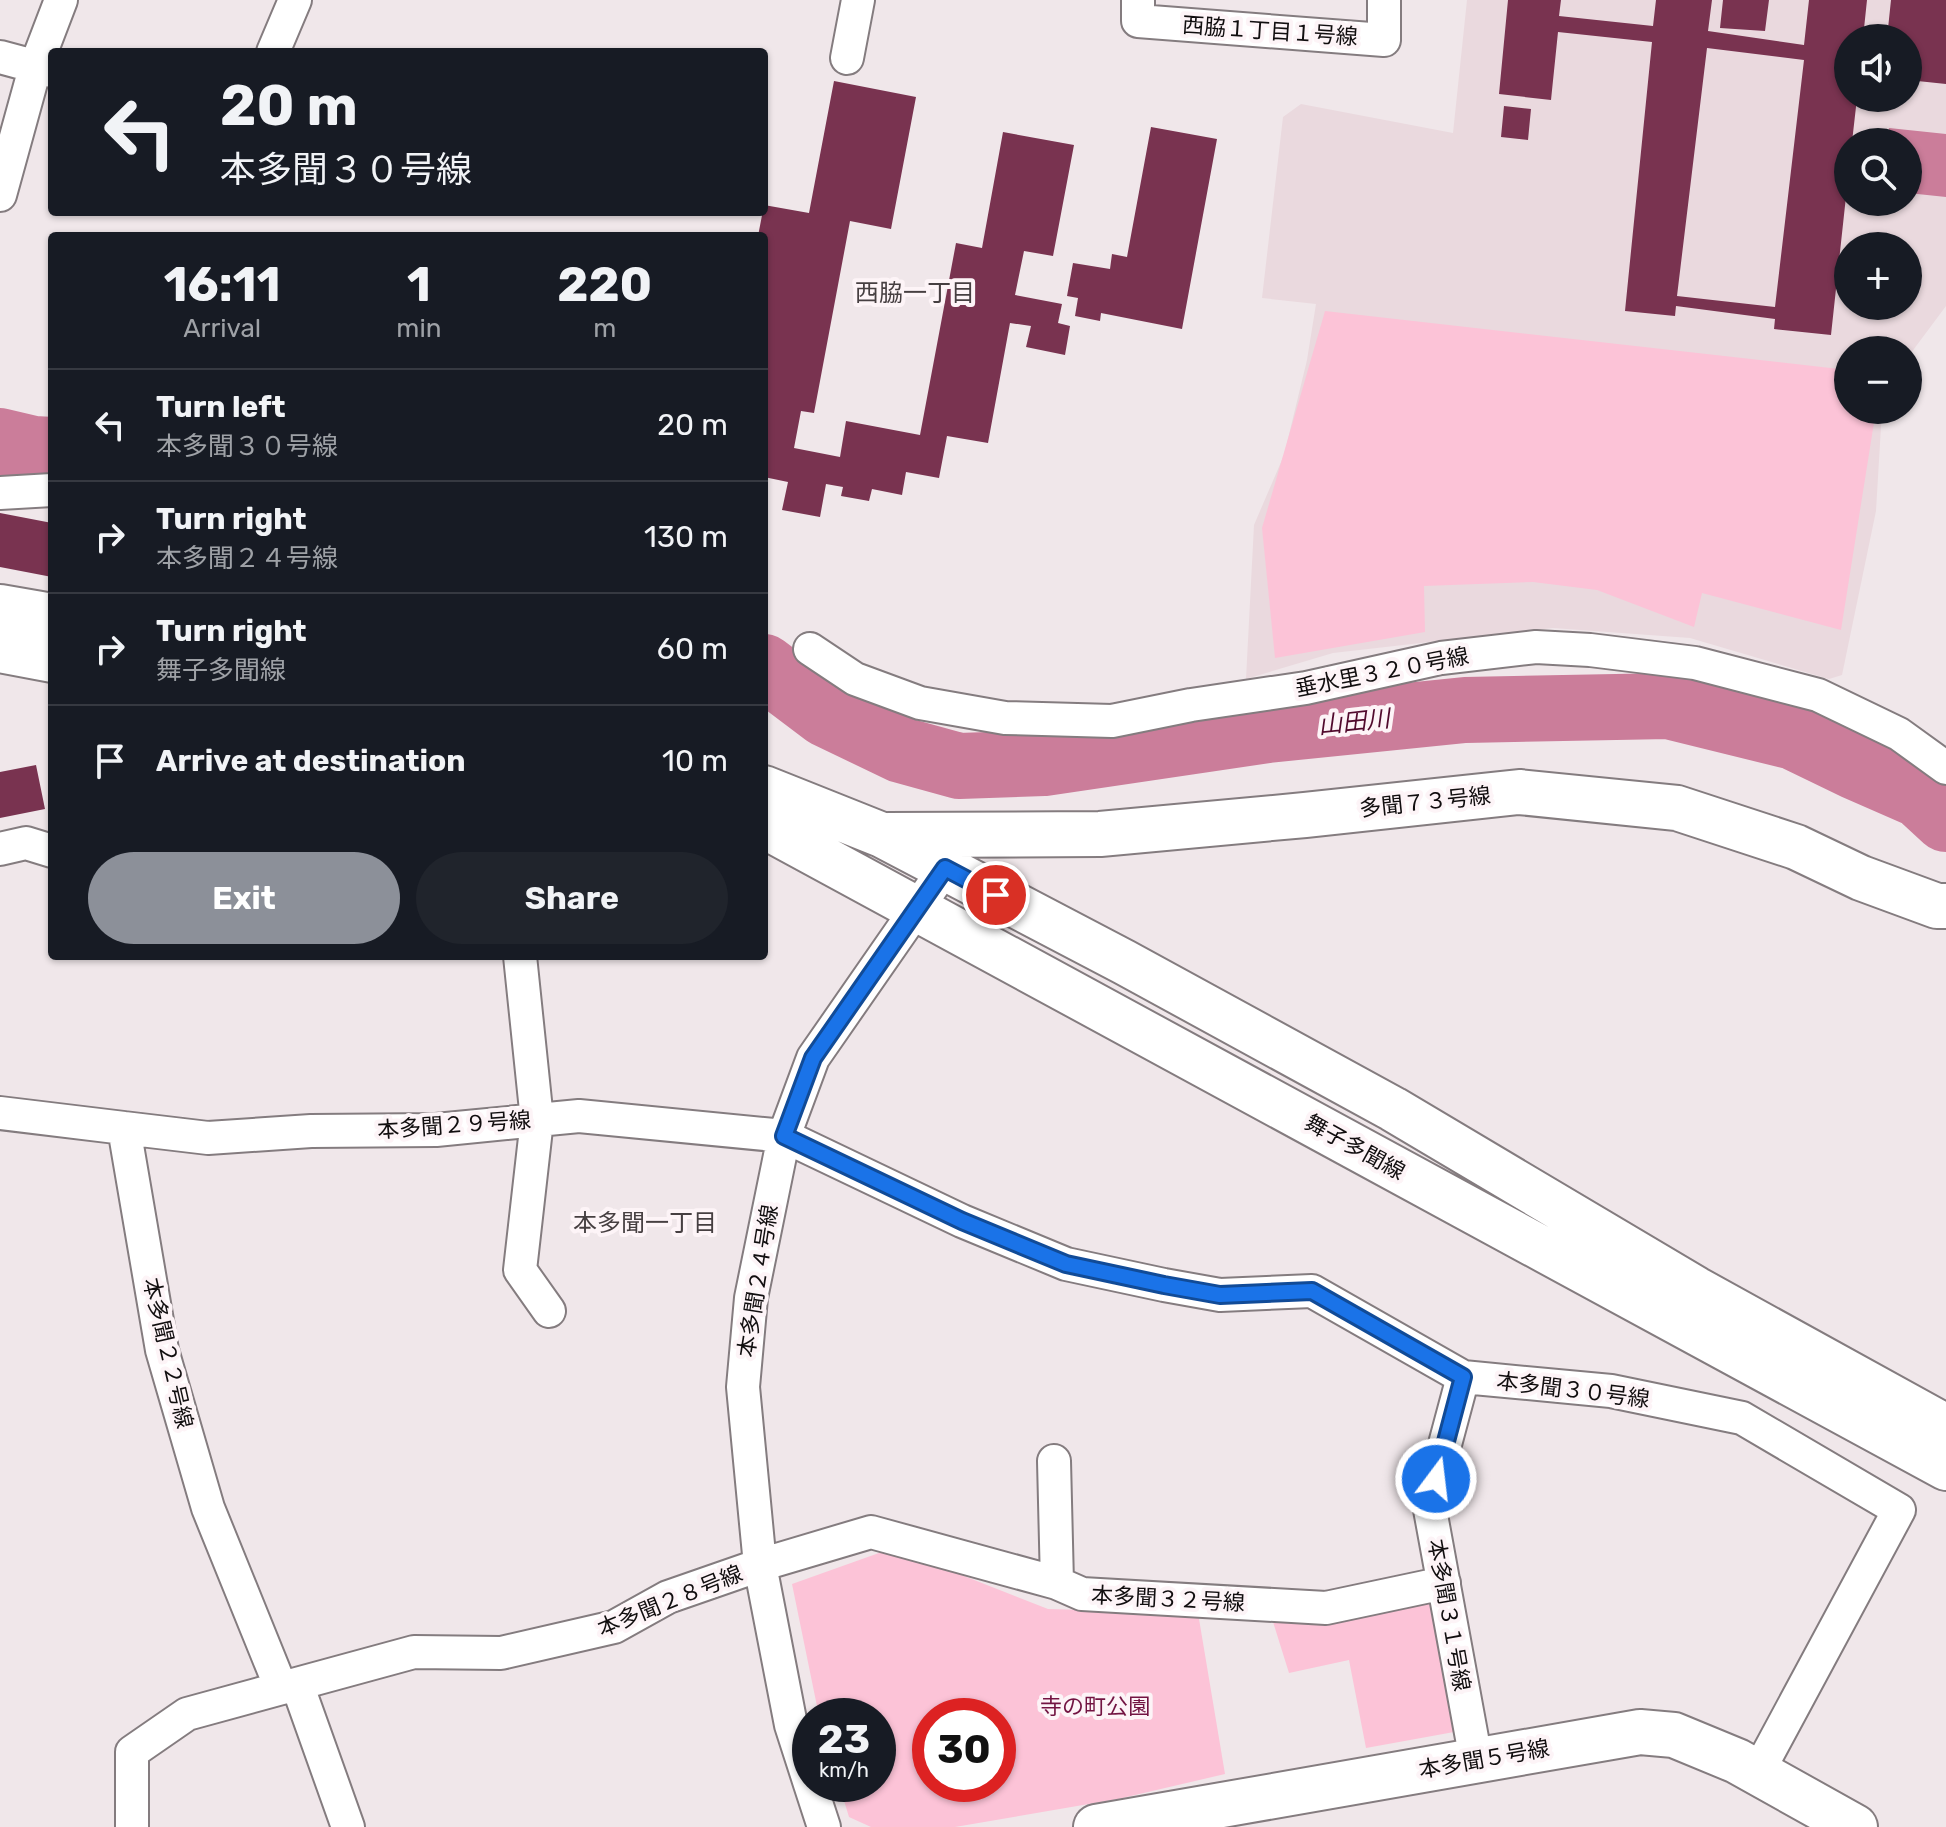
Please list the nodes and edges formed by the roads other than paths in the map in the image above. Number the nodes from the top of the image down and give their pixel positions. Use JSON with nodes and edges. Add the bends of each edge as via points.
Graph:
{"nodes":[{"id":1,"x":61,"y":0,"type":"edge"},
{"id":2,"x":295,"y":0,"type":"edge"},
{"id":3,"x":858,"y":0,"type":"edge"},
{"id":4,"x":1138,"y":0,"type":"edge"},
{"id":5,"x":1384,"y":0,"type":"edge"},
{"id":6,"x":49,"y":48,"type":"edge"},
{"id":7,"x":275,"y":48,"type":"edge"},
{"id":8,"x":0,"y":57,"type":"edge"},
{"id":9,"x":847,"y":58,"type":"dead end"},
{"id":10,"x":44,"y":70,"type":"edge"},
{"id":11,"x":0,"y":195,"type":"edge"},
{"id":12,"x":48,"y":490,"type":"edge"},
{"id":13,"x":0,"y":493,"type":"edge"},
{"id":14,"x":0,"y":607,"type":"edge"},
{"id":15,"x":48,"y":615,"type":"edge"},
{"id":16,"x":810,"y":649,"type":"dead end"},
{"id":17,"x":0,"y":650,"type":"edge"},
{"id":18,"x":48,"y":659,"type":"edge"},
{"id":19,"x":1946,"y":768,"type":"edge"},
{"id":20,"x":768,"y":790,"type":"edge"},
{"id":21,"x":768,"y":828,"type":"edge"},
{"id":22,"x":882,"y":835,"type":"junction"},
{"id":23,"x":0,"y":849,"type":"edge"},
{"id":24,"x":48,"y":850,"type":"edge"},
{"id":25,"x":945,"y":868,"type":"junction"},
{"id":26,"x":916,"y":909,"type":"junction"},
{"id":27,"x":1943,"y":909,"type":"edge"},
{"id":28,"x":520,"y":960,"type":"edge"},
{"id":29,"x":0,"y":1113,"type":"edge"},
{"id":30,"x":537,"y":1120,"type":"junction"},
{"id":31,"x":124,"y":1128,"type":"junction"},
{"id":32,"x":784,"y":1136,"type":"junction"},
{"id":33,"x":549,"y":1311,"type":"dead end"},
{"id":34,"x":1463,"y":1377,"type":"junction"},
{"id":35,"x":1946,"y":1427,"type":"edge"},
{"id":36,"x":1054,"y":1461,"type":"dead end"},
{"id":37,"x":1946,"y":1468,"type":"edge"},
{"id":38,"x":760,"y":1565,"type":"junction"},
{"id":39,"x":1057,"y":1583,"type":"junction"},
{"id":40,"x":1444,"y":1583,"type":"junction"},
{"id":41,"x":289,"y":1686,"type":"junction"},
{"id":42,"x":792,"y":1728,"type":"edge"},
{"id":43,"x":1476,"y":1760,"type":"junction"},
{"id":44,"x":1758,"y":1772,"type":"junction"},
{"id":45,"x":816,"y":1802,"type":"edge"},
{"id":46,"x":132,"y":1827,"type":"edge"},
{"id":47,"x":348,"y":1827,"type":"edge"},
{"id":48,"x":824,"y":1827,"type":"edge"},
{"id":49,"x":1096,"y":1827,"type":"edge"},
{"id":50,"x":1855,"y":1827,"type":"edge"}],
"edges":[{"from":1,"to":6,"type":"street"},
{"from":2,"to":7,"type":"street"},
{"from":3,"to":9,"type":"street"},
{"from":4,"to":5,"type":"street","name":"西脇１丁目１号線","via":[[1138,21],[1384,40]]},
{"from":8,"to":10,"type":"street"},
{"from":10,"to":11,"type":"street"},
{"from":12,"to":13,"type":"street"},
{"from":14,"to":15,"type":"street"},
{"from":16,"to":19,"type":"street","name":"垂水里３２０号線","via":[[855,679],[920,703],[1005,718],[1112,721],[1306,688],[1441,658],[1536,647],[1590,650],[1695,663],[1818,695],[1899,734]]},
{"from":17,"to":18,"type":"street"},
{"from":20,"to":22,"type":"street"},
{"from":21,"to":26,"type":"street","name":"舞子多聞線"},
{"from":22,"to":25,"type":"street"},
{"from":22,"to":27,"type":"street","name":"多聞７３号線","via":[[1100,834],[1519,792],[1677,808],[1796,847]]},
{"from":23,"to":24,"type":"street","via":[[26,843]]},
{"from":25,"to":26,"type":"street","name":"本多聞２４号線"},
{"from":25,"to":35,"type":"street","via":[[1342,1081],[1696,1289]]},
{"from":26,"to":32,"type":"street","name":"本多聞２４号線","via":[[813,1058]]},
{"from":26,"to":37,"type":"street","name":"舞子多聞線"},
{"from":28,"to":30,"type":"street"},
{"from":29,"to":31,"type":"street"},
{"from":30,"to":31,"type":"street","name":"本多聞２９号線","via":[[436,1130],[208,1138]]},
{"from":30,"to":32,"type":"street","name":"本多聞２９号線","via":[[579,1116]]},
{"from":30,"to":33,"type":"street","via":[[520,1270]]},
{"from":31,"to":41,"type":"street","name":"本多聞２２号線","via":[[162,1350],[208,1508]]},
{"from":32,"to":34,"type":"street","name":"本多聞３０号線","via":[[1066,1264],[1220,1295],[1312,1291]]},
{"from":32,"to":38,"type":"street","name":"本多聞２４号線","via":[[751,1298],[743,1387]]},
{"from":34,"to":40,"type":"street","name":"本多聞３１号線","via":[[1429,1504]]},
{"from":34,"to":44,"type":"street","name":"本多聞３０号線","via":[[1611,1391],[1742,1418],[1899,1510]]},
{"from":36,"to":39,"type":"street"},
{"from":38,"to":39,"type":"street","name":"本多聞３２号線","via":[[871,1532]]},
{"from":38,"to":41,"type":"street","name":"本多聞２８号線","via":[[668,1597],[614,1627],[501,1653],[414,1652]]},
{"from":38,"to":42,"type":"street","name":"本多聞２４号線"},
{"from":39,"to":40,"type":"street","name":"本多聞３２号線","via":[[1082,1594],[1326,1608]]},
{"from":40,"to":43,"type":"street","name":"本多聞３１号線"},
{"from":41,"to":46,"type":"street","name":"本多聞２８号線","via":[[187,1714],[132,1752]]},
{"from":41,"to":47,"type":"street","name":"本多聞２２号線"},
{"from":43,"to":44,"type":"street","name":"本多聞５号線","via":[[1640,1732],[1674,1735]]},
{"from":43,"to":49,"type":"street","name":"本多聞５号線"},
{"from":44,"to":50,"type":"street","name":"本多聞５号線"},
{"from":45,"to":48,"type":"street","name":"本多聞２４号線"}]}
